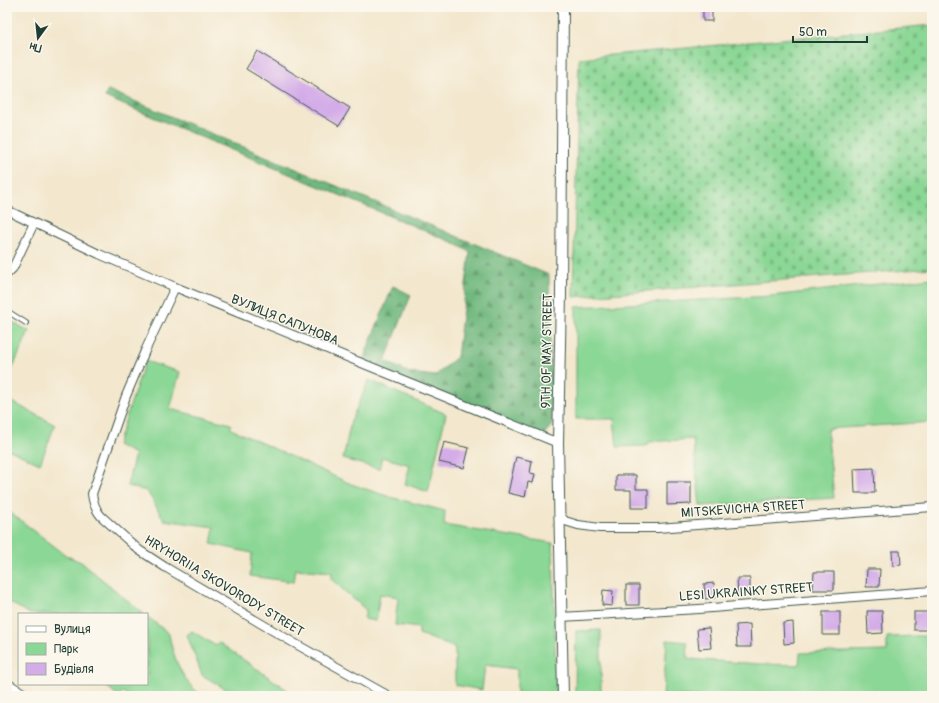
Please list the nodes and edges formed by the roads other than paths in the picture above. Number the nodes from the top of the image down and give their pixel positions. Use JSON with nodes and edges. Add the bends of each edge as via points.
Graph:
{"nodes":[{"id":1,"x":563,"y":7,"type":"edge"},
{"id":2,"x":7,"y":210,"type":"edge"},
{"id":3,"x":34,"y":223,"type":"junction"},
{"id":4,"x":7,"y":274,"type":"edge"},
{"id":5,"x":175,"y":287,"type":"junction"},
{"id":6,"x":7,"y":311,"type":"edge"},
{"id":7,"x":26,"y":323,"type":"dead end"},
{"id":8,"x":558,"y":443,"type":"junction"},
{"id":9,"x":932,"y":507,"type":"edge"},
{"id":10,"x":559,"y":514,"type":"junction"},
{"id":11,"x":932,"y":591,"type":"edge"},
{"id":12,"x":561,"y":617,"type":"junction"},
{"id":13,"x":7,"y":683,"type":"edge"},
{"id":14,"x":28,"y":696,"type":"edge"},
{"id":15,"x":388,"y":696,"type":"edge"},
{"id":16,"x":563,"y":696,"type":"edge"}],
"edges":[{"from":1,"to":8,"type":"street","name":"9TH OF MAY STREET","via":[[562,287]]},
{"from":2,"to":3,"type":"street","name":"ВУЛИЦЯ САПУНОВА"},
{"from":3,"to":4,"type":"street","via":[[13,268]]},
{"from":3,"to":5,"type":"street","name":"ВУЛИЦЯ САПУНОВА"},
{"from":5,"to":8,"type":"street","name":"ВУЛИЦЯ САПУНОВА"},
{"from":5,"to":15,"type":"street","name":"HRYHORIIA SKOVORODY STREET","via":[[126,396],[92,494],[95,509],[139,550]]},
{"from":6,"to":7,"type":"lane"},
{"from":8,"to":10,"type":"street","name":"9TH OF MAY STREET"},
{"from":9,"to":10,"type":"street","name":"MITSKEVICHA STREET","via":[[658,528],[600,528],[578,525],[565,521]]},
{"from":10,"to":12,"type":"street","name":"9TH OF MAY STREET"},
{"from":11,"to":12,"type":"street","name":"LESI UKRAINKY STREET"},
{"from":12,"to":16,"type":"street","name":"9TH OF MAY STREET"},
{"from":13,"to":14,"type":"street"}]}
